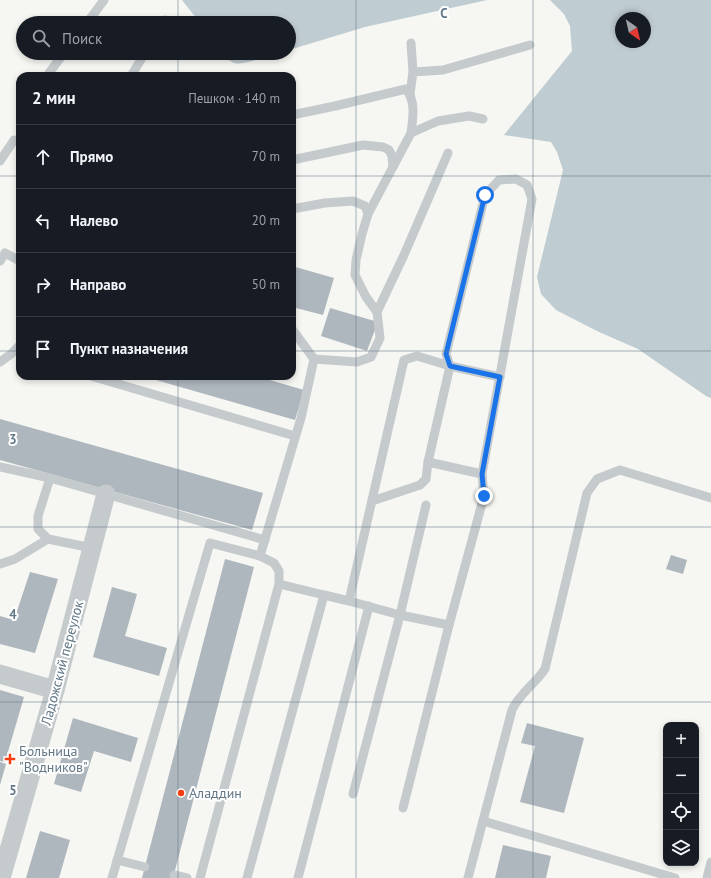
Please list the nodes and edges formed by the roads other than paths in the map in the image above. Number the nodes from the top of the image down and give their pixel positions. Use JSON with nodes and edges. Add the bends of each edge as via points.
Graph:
{"nodes":[{"id":1,"x":104,"y":0,"type":"edge"},
{"id":2,"x":92,"y":16,"type":"edge"},
{"id":3,"x":411,"y":44,"type":"dead end"},
{"id":4,"x":530,"y":45,"type":"dead end"},
{"id":5,"x":59,"y":60,"type":"edge"},
{"id":6,"x":141,"y":60,"type":"edge"},
{"id":7,"x":50,"y":72,"type":"edge"},
{"id":8,"x":133,"y":72,"type":"edge"},
{"id":9,"x":413,"y":72,"type":"junction"},
{"id":10,"x":410,"y":94,"type":"junction"},
{"id":11,"x":296,"y":114,"type":"edge"},
{"id":12,"x":482,"y":119,"type":"dead end"},
{"id":13,"x":411,"y":133,"type":"junction"},
{"id":14,"x":16,"y":141,"type":"edge"},
{"id":15,"x":448,"y":154,"type":"dead end"},
{"id":16,"x":296,"y":159,"type":"edge"},
{"id":17,"x":0,"y":161,"type":"edge"},
{"id":18,"x":393,"y":167,"type":"junction"},
{"id":19,"x":296,"y":208,"type":"edge"},
{"id":20,"x":368,"y":214,"type":"junction"},
{"id":21,"x":2,"y":251,"type":"edge"},
{"id":22,"x":16,"y":258,"type":"edge"},
{"id":23,"x":0,"y":261,"type":"edge"},
{"id":24,"x":377,"y":312,"type":"junction"},
{"id":25,"x":296,"y":334,"type":"edge"},
{"id":26,"x":16,"y":355,"type":"edge"},
{"id":27,"x":314,"y":359,"type":"junction"},
{"id":28,"x":0,"y":362,"type":"edge"},
{"id":29,"x":450,"y":366,"type":"junction"},
{"id":30,"x":500,"y":377,"type":"junction"},
{"id":31,"x":105,"y":380,"type":"edge"},
{"id":32,"x":295,"y":436,"type":"junction"},
{"id":33,"x":428,"y":462,"type":"junction"},
{"id":34,"x":0,"y":467,"type":"edge"},
{"id":35,"x":482,"y":474,"type":"junction"},
{"id":36,"x":50,"y":478,"type":"junction"},
{"id":37,"x":106,"y":494,"type":"junction"},
{"id":38,"x":711,"y":498,"type":"edge"},
{"id":39,"x":372,"y":501,"type":"junction"},
{"id":40,"x":426,"y":505,"type":"dead end"},
{"id":41,"x":48,"y":539,"type":"junction"},
{"id":42,"x":265,"y":540,"type":"junction"},
{"id":43,"x":92,"y":548,"type":"junction"},
{"id":44,"x":260,"y":556,"type":"junction"},
{"id":45,"x":0,"y":564,"type":"edge"},
{"id":46,"x":279,"y":584,"type":"junction"},
{"id":47,"x":324,"y":595,"type":"junction"},
{"id":48,"x":349,"y":602,"type":"junction"},
{"id":49,"x":369,"y":606,"type":"junction"},
{"id":50,"x":400,"y":615,"type":"junction"},
{"id":51,"x":448,"y":625,"type":"junction"},
{"id":52,"x":0,"y":674,"type":"edge"},
{"id":53,"x":55,"y":690,"type":"junction"},
{"id":54,"x":353,"y":794,"type":"dead end"},
{"id":55,"x":403,"y":808,"type":"dead end"},
{"id":56,"x":483,"y":821,"type":"junction"},
{"id":57,"x":117,"y":860,"type":"junction"},
{"id":58,"x":711,"y":862,"type":"edge"},
{"id":59,"x":145,"y":867,"type":"dead end"},
{"id":60,"x":174,"y":874,"type":"dead end"},
{"id":61,"x":1,"y":878,"type":"edge"},
{"id":62,"x":112,"y":878,"type":"edge"},
{"id":63,"x":187,"y":878,"type":"edge"},
{"id":64,"x":200,"y":878,"type":"edge"},
{"id":65,"x":247,"y":878,"type":"edge"},
{"id":66,"x":298,"y":878,"type":"edge"},
{"id":67,"x":468,"y":878,"type":"edge"},
{"id":68,"x":675,"y":878,"type":"edge"},
{"id":69,"x":707,"y":878,"type":"edge"}],
"edges":[{"from":1,"to":2,"type":"lane"},
{"from":3,"to":9,"type":"lane"},
{"from":4,"to":9,"type":"lane","via":[[443,70]]},
{"from":5,"to":7,"type":"lane"},
{"from":6,"to":8,"type":"lane"},
{"from":9,"to":10,"type":"lane"},
{"from":10,"to":11,"type":"lane","via":[[406,89]]},
{"from":10,"to":13,"type":"lane","via":[[413,104]]},
{"from":12,"to":13,"type":"lane","via":[[469,116],[438,121]]},
{"from":13,"to":18,"type":"lane"},
{"from":14,"to":17,"type":"lane"},
{"from":15,"to":24,"type":"lane"},
{"from":16,"to":18,"type":"lane","via":[[363,145],[389,150]]},
{"from":18,"to":20,"type":"lane"},
{"from":19,"to":20,"type":"lane","via":[[353,201],[365,206]]},
{"from":20,"to":24,"type":"lane","via":[[356,260],[355,275]]},
{"from":21,"to":22,"type":"lane"},
{"from":21,"to":23,"type":"lane"},
{"from":24,"to":27,"type":"lane","via":[[380,338],[371,357],[358,362]]},
{"from":25,"to":27,"type":"lane"},
{"from":26,"to":28,"type":"lane"},
{"from":27,"to":32,"type":"lane"},
{"from":29,"to":30,"type":"lane"},
{"from":29,"to":30,"type":"lane","via":[[446,354],[485,195],[499,180],[516,179],[527,185],[532,199]]},
{"from":29,"to":33,"type":"lane"},
{"from":29,"to":39,"type":"lane","via":[[417,356],[404,360]]},
{"from":30,"to":35,"type":"lane"},
{"from":31,"to":32,"type":"lane"},
{"from":32,"to":42,"type":"lane"},
{"from":33,"to":35,"type":"lane"},
{"from":33,"to":39,"type":"lane","via":[[426,479],[420,485]]},
{"from":34,"to":36,"type":"lane"},
{"from":35,"to":51,"type":"lane","via":[[484,496]]},
{"from":36,"to":37,"type":"lane"},
{"from":36,"to":41,"type":"lane","via":[[38,516],[38,529]]},
{"from":37,"to":42,"type":"lane"},
{"from":37,"to":43,"type":"street","name":"Ладожский переулок"},
{"from":38,"to":56,"type":"lane","via":[[620,470],[598,479],[587,494],[545,669],[515,702]]},
{"from":39,"to":48,"type":"lane"},
{"from":40,"to":50,"type":"lane"},
{"from":41,"to":43,"type":"lane"},
{"from":41,"to":45,"type":"lane","via":[[15,559]]},
{"from":42,"to":44,"type":"lane"},
{"from":43,"to":53,"type":"street","name":"Ладожский переулок"},
{"from":44,"to":46,"type":"lane","via":[[274,563],[279,571]]},
{"from":44,"to":57,"type":"lane","via":[[210,543]]},
{"from":46,"to":47,"type":"lane"},
{"from":46,"to":64,"type":"lane"},
{"from":47,"to":48,"type":"lane"},
{"from":47,"to":65,"type":"lane"},
{"from":48,"to":49,"type":"lane"},
{"from":49,"to":50,"type":"lane"},
{"from":49,"to":66,"type":"lane"},
{"from":50,"to":51,"type":"lane"},
{"from":50,"to":54,"type":"lane"},
{"from":51,"to":55,"type":"lane"},
{"from":52,"to":53,"type":"street"},
{"from":53,"to":61,"type":"street","name":"Ладожский переулок"},
{"from":56,"to":67,"type":"lane"},
{"from":56,"to":68,"type":"lane"},
{"from":57,"to":59,"type":"lane"},
{"from":57,"to":62,"type":"lane"},
{"from":58,"to":69,"type":"lane"},
{"from":60,"to":63,"type":"lane"}]}
